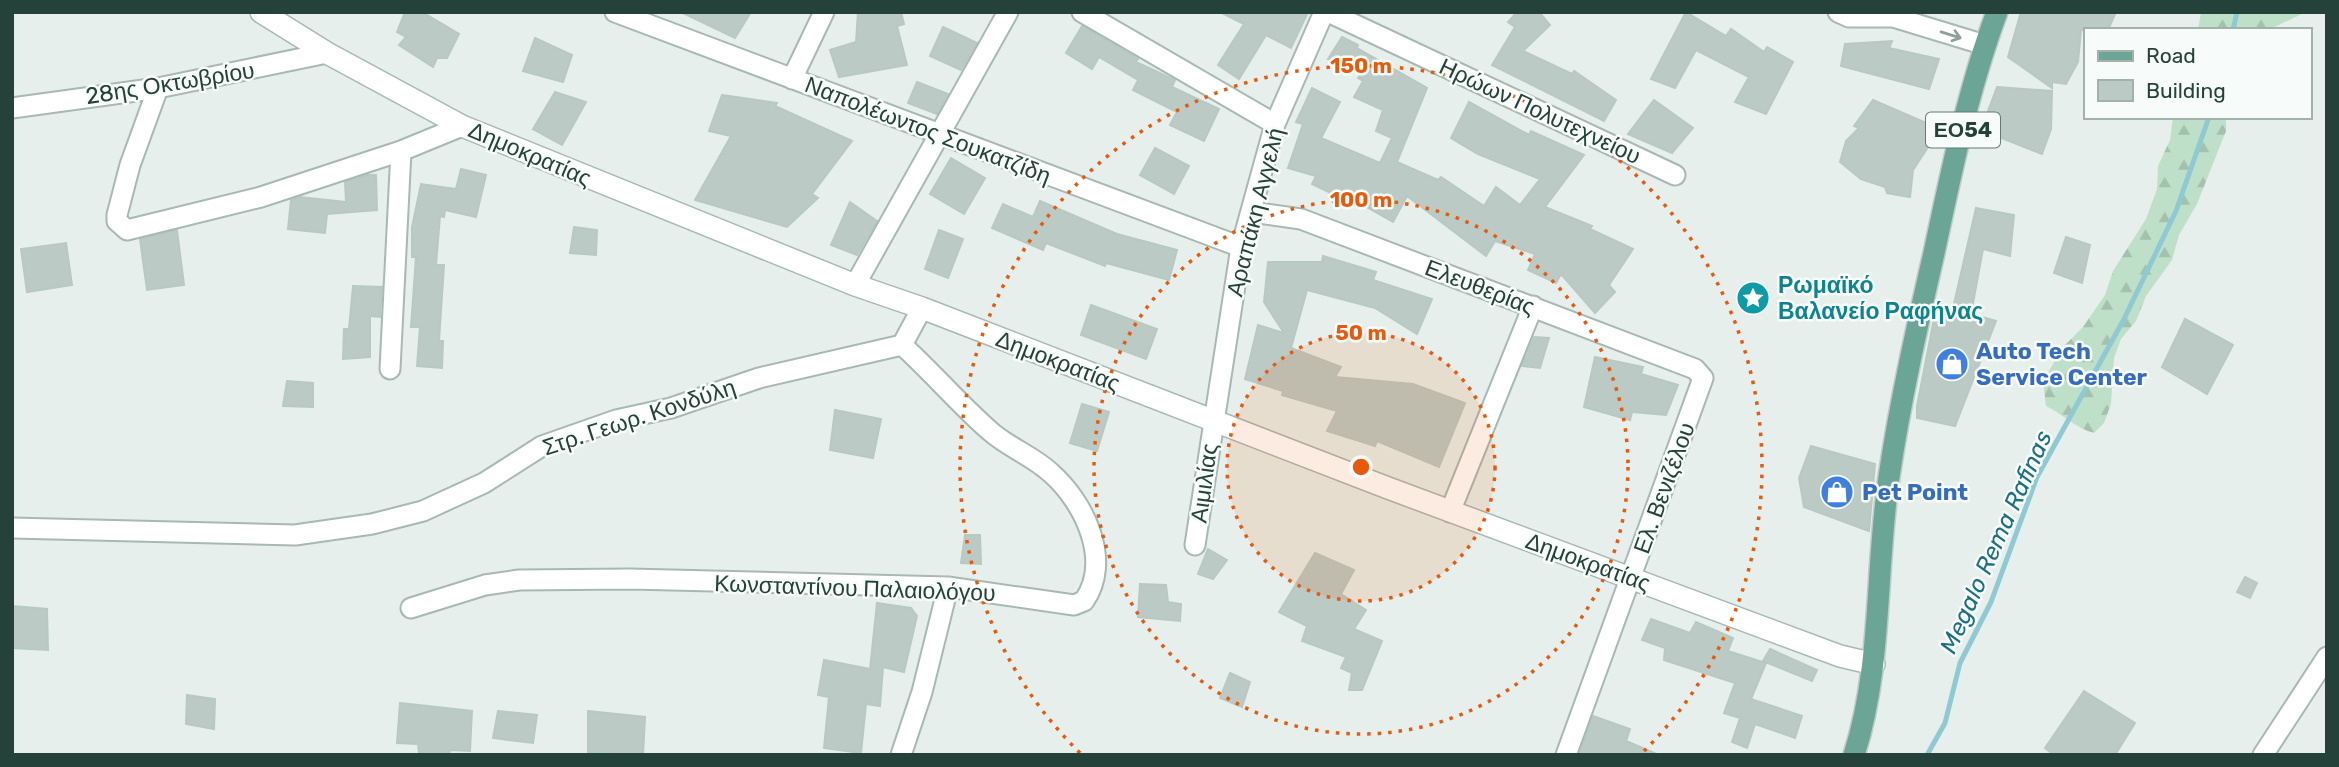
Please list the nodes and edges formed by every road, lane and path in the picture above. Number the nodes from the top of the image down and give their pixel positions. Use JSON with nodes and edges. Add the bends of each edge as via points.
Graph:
{"nodes":[{"id":1,"x":261,"y":12,"type":"edge"},
{"id":2,"x":615,"y":12,"type":"edge"},
{"id":3,"x":824,"y":12,"type":"edge"},
{"id":4,"x":1008,"y":12,"type":"edge"},
{"id":5,"x":1082,"y":12,"type":"edge"},
{"id":6,"x":1326,"y":12,"type":"edge"},
{"id":7,"x":1838,"y":12,"type":"edge"},
{"id":8,"x":1996,"y":12,"type":"edge"},
{"id":9,"x":1985,"y":45,"type":"junction"},
{"id":10,"x":327,"y":53,"type":"junction"},
{"id":11,"x":792,"y":79,"type":"junction"},
{"id":12,"x":158,"y":88,"type":"junction"},
{"id":13,"x":12,"y":108,"type":"edge"},
{"id":14,"x":1275,"y":124,"type":"junction"},
{"id":15,"x":462,"y":126,"type":"junction"},
{"id":16,"x":940,"y":136,"type":"junction"},
{"id":17,"x":401,"y":151,"type":"junction"},
{"id":18,"x":1675,"y":174,"type":"dead end"},
{"id":19,"x":1251,"y":212,"type":"junction"},
{"id":20,"x":1241,"y":247,"type":"junction"},
{"id":21,"x":855,"y":285,"type":"junction"},
{"id":22,"x":1533,"y":306,"type":"junction"},
{"id":23,"x":922,"y":308,"type":"junction"},
{"id":24,"x":902,"y":345,"type":"junction"},
{"id":25,"x":390,"y":369,"type":"dead end"},
{"id":26,"x":1703,"y":378,"type":"joint"},
{"id":27,"x":1213,"y":421,"type":"junction"},
{"id":28,"x":1450,"y":512,"type":"junction"},
{"id":29,"x":12,"y":528,"type":"edge"},
{"id":30,"x":1195,"y":545,"type":"dead end"},
{"id":31,"x":1632,"y":578,"type":"junction"},
{"id":32,"x":948,"y":587,"type":"junction"},
{"id":33,"x":411,"y":608,"type":"dead end"},
{"id":34,"x":2327,"y":657,"type":"edge"},
{"id":35,"x":1874,"y":664,"type":"junction"},
{"id":36,"x":901,"y":755,"type":"edge"},
{"id":37,"x":1566,"y":755,"type":"edge"},
{"id":38,"x":1854,"y":755,"type":"edge"},
{"id":39,"x":2263,"y":755,"type":"edge"}],
"edges":[{"from":1,"to":10,"type":"street","name":"Δημοκρατίας"},
{"from":2,"to":11,"type":"street","name":"Ναπολέωντος Σουκατζίδη"},
{"from":3,"to":11,"type":"street"},
{"from":4,"to":16,"type":"street"},
{"from":5,"to":14,"type":"street"},
{"from":6,"to":14,"type":"street","name":"Αραπάκη Αγγελή"},
{"from":6,"to":18,"type":"street","name":"Ηρώων Πολυτεχνείου"},
{"from":7,"to":9,"type":"street","one_way":true,"via":[[1849,17],[1893,17]]},
{"from":8,"to":9,"type":"main road","number":"ΕΟ54"},
{"from":9,"to":35,"type":"main road","number":"ΕΟ54","via":[[1947,192],[1888,478]]},
{"from":10,"to":12,"type":"street","name":"28ης Οκτωβρίου"},
{"from":10,"to":15,"type":"street","name":"Δημοκρατίας"},
{"from":11,"to":16,"type":"street","name":"Ναπολέωντος Σουκατζίδη"},
{"from":12,"to":13,"type":"street","name":"28ης Οκτωβρίου"},
{"from":12,"to":17,"type":"street","via":[[117,215],[127,230],[261,197]]},
{"from":14,"to":19,"type":"street","name":"Αραπάκη Αγγελή"},
{"from":15,"to":17,"type":"street"},
{"from":15,"to":21,"type":"street","name":"Δημοκρατίας"},
{"from":16,"to":20,"type":"street","name":"Ναπολέωντος Σουκατζίδη"},
{"from":16,"to":21,"type":"street"},
{"from":17,"to":25,"type":"street"},
{"from":19,"to":20,"type":"street","name":"Αραπάκη Αγγελή"},
{"from":19,"to":22,"type":"street","name":"Ελευθερίας","via":[[1301,219]]},
{"from":20,"to":27,"type":"street","name":"Αραπάκη Αγγελή"},
{"from":21,"to":23,"type":"street","name":"Δημοκρατίας"},
{"from":22,"to":26,"type":"street","name":"Ελευθερίας","via":[[1695,369]]},
{"from":22,"to":28,"type":"street"},
{"from":23,"to":24,"type":"street"},
{"from":23,"to":27,"type":"street","name":"Δημοκρατίας"},
{"from":24,"to":29,"type":"street","name":"Στρ. Γεωρ. Κονδύλη","via":[[759,378],[671,408],[616,420],[542,446],[484,482],[424,510],[372,524],[295,535]]},
{"from":24,"to":32,"type":"street","name":"Κωνσταντίνου Παλαιολόγου","via":[[988,429],[1051,472],[1086,519],[1096,561],[1091,591],[1074,605]]},
{"from":26,"to":31,"type":"street","name":"Ελ. Βενιζέλου"},
{"from":27,"to":28,"type":"street","name":"Δημοκρατίας"},
{"from":27,"to":30,"type":"street","name":"Αιμιλίας"},
{"from":28,"to":31,"type":"street","name":"Δημοκρατίας"},
{"from":31,"to":35,"type":"street","name":"Δημοκρατίας","via":[[1840,656]]},
{"from":31,"to":37,"type":"street","name":"Ελ. Βενιζέλου"},
{"from":32,"to":33,"type":"street","name":"Κωνσταντίνου Παλαιολόγου","via":[[520,580],[485,585]]},
{"from":32,"to":36,"type":"street"},
{"from":34,"to":39,"type":"street"},
{"from":35,"to":38,"type":"main road","number":"ΕΟ54"}]}
